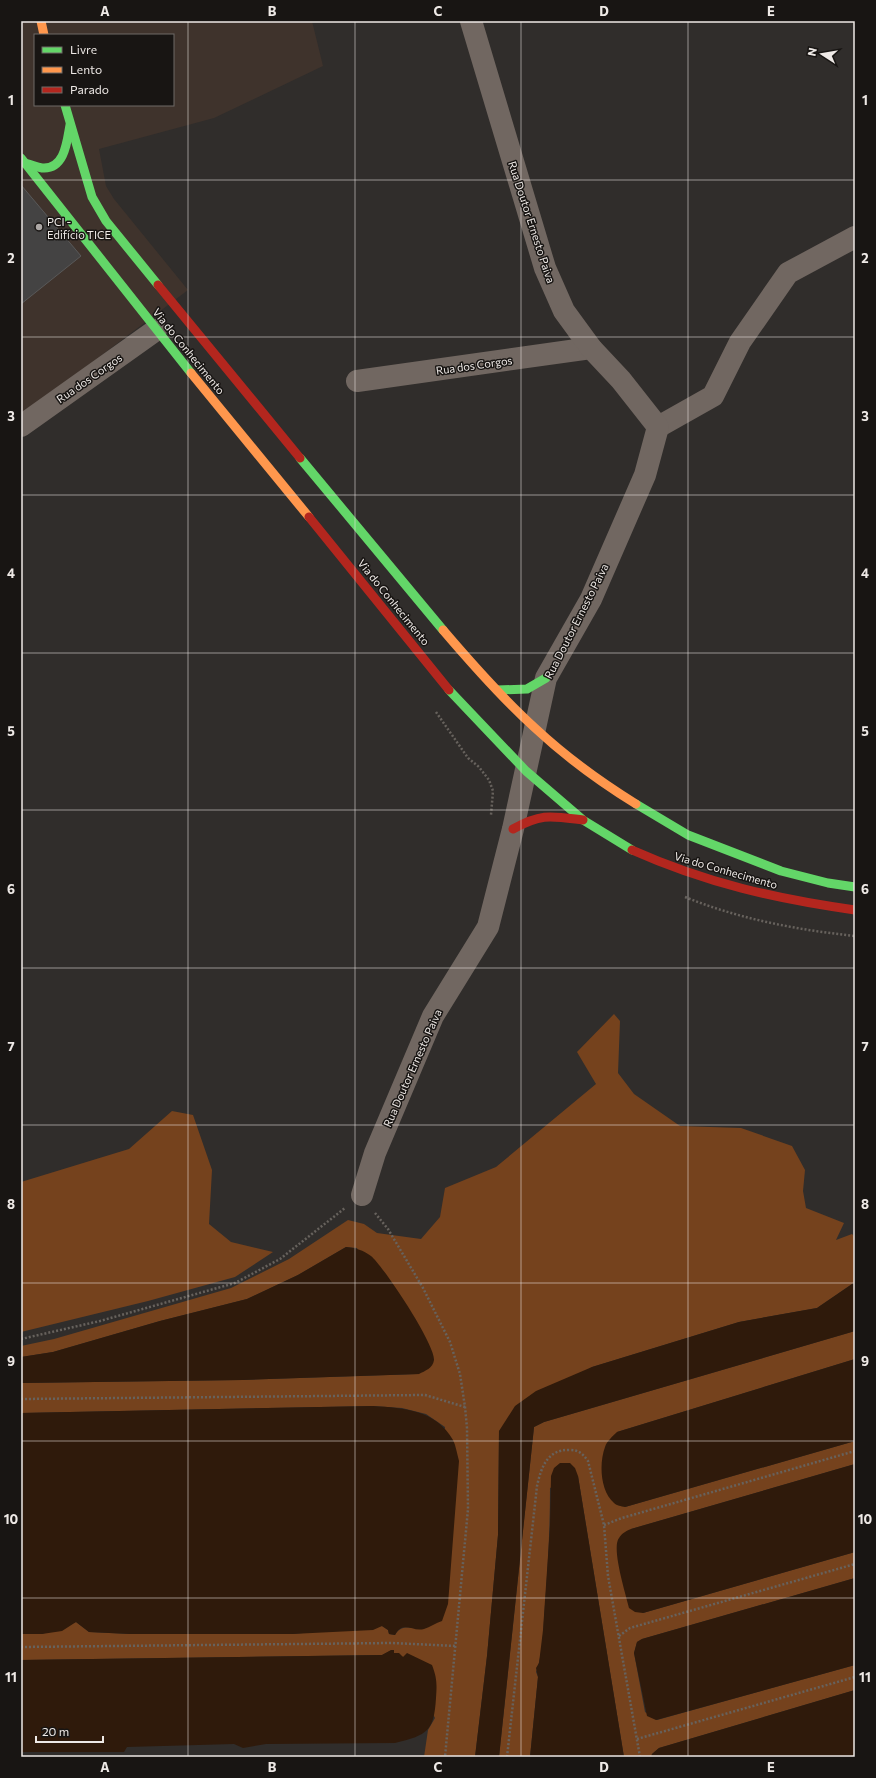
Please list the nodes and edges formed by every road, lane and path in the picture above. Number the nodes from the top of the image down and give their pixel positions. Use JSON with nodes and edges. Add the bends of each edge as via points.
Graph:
{"nodes":[{"id":1,"x":41,"y":21,"type":"edge"},
{"id":2,"x":472,"y":21,"type":"edge"},
{"id":3,"x":44,"y":34,"type":"edge"},
{"id":4,"x":65,"y":106,"type":"edge"},
{"id":5,"x":70,"y":123,"type":"junction"},
{"id":6,"x":23,"y":161,"type":"edge"},
{"id":7,"x":96,"y":218,"type":"dead end"},
{"id":8,"x":106,"y":221,"type":"junction"},
{"id":9,"x":86,"y":222,"type":"dead end"},
{"id":10,"x":80,"y":234,"type":"junction"},
{"id":11,"x":855,"y":237,"type":"edge"},
{"id":12,"x":156,"y":330,"type":"junction"},
{"id":13,"x":591,"y":348,"type":"junction"},
{"id":14,"x":357,"y":381,"type":"dead end"},
{"id":15,"x":21,"y":426,"type":"edge"},
{"id":16,"x":658,"y":427,"type":"junction"},
{"id":17,"x":546,"y":678,"type":"junction"},
{"id":18,"x":497,"y":690,"type":"junction"},
{"id":19,"x":536,"y":729,"type":"junction"},
{"id":20,"x":526,"y":771,"type":"junction"},
{"id":21,"x":583,"y":820,"type":"junction"},
{"id":22,"x":513,"y":829,"type":"junction"},
{"id":23,"x":855,"y":886,"type":"edge"},
{"id":24,"x":855,"y":910,"type":"edge"},
{"id":25,"x":362,"y":1195,"type":"junction"},
{"id":26,"x":21,"y":1339,"type":"edge"},
{"id":27,"x":21,"y":1399,"type":"edge"},
{"id":28,"x":465,"y":1407,"type":"junction"},
{"id":29,"x":855,"y":1451,"type":"edge"},
{"id":30,"x":604,"y":1525,"type":"junction"},
{"id":31,"x":855,"y":1564,"type":"edge"},
{"id":32,"x":618,"y":1636,"type":"junction"},
{"id":33,"x":456,"y":1646,"type":"junction"},
{"id":34,"x":21,"y":1647,"type":"edge"},
{"id":35,"x":855,"y":1677,"type":"edge"},
{"id":36,"x":638,"y":1739,"type":"junction"},
{"id":37,"x":445,"y":1757,"type":"edge"},
{"id":38,"x":507,"y":1757,"type":"edge"},
{"id":39,"x":640,"y":1757,"type":"edge"}],
"edges":[{"from":1,"to":3,"type":"street"},
{"from":2,"to":13,"type":"street","name":"Rua Doutor Ernesto Paiva","via":[[544,268],[564,311]]},
{"from":4,"to":5,"type":"street","name":"Via do Conhecimento"},
{"from":5,"to":6,"type":"street","via":[[62,158],[54,166],[44,168]]},
{"from":5,"to":8,"type":"street","name":"Via do Conhecimento","via":[[92,197]]},
{"from":6,"to":10,"type":"street","name":"Via do Conhecimento"},
{"from":7,"to":8,"type":"street"},
{"from":8,"to":18,"type":"street","name":"Via do Conhecimento","via":[[360,537]]},
{"from":9,"to":10,"type":"street","via":[[82,225]]},
{"from":10,"to":12,"type":"street","name":"Via do Conhecimento"},
{"from":11,"to":16,"type":"street","via":[[788,273],[740,342],[713,396]]},
{"from":12,"to":15,"type":"street","name":"Rua dos Corgos"},
{"from":12,"to":20,"type":"street","name":"Via do Conhecimento","via":[[342,551],[446,687]]},
{"from":13,"to":14,"type":"street","name":"Rua dos Corgos"},
{"from":13,"to":16,"type":"street","name":"Rua Doutor Ernesto Paiva","via":[[621,380]]},
{"from":16,"to":17,"type":"street","name":"Rua Doutor Ernesto Paiva","via":[[645,475],[594,592]]},
{"from":17,"to":18,"type":"street","via":[[527,688]]},
{"from":17,"to":19,"type":"street","name":"Rua Doutor Ernesto Paiva"},
{"from":18,"to":19,"type":"street","name":"Via do Conhecimento"},
{"from":19,"to":20,"type":"street","name":"Rua Doutor Ernesto Paiva"},
{"from":19,"to":23,"type":"street","name":"Via do Conhecimento","via":[[592,774],[688,835],[781,871]]},
{"from":20,"to":21,"type":"street","name":"Via do Conhecimento"},
{"from":20,"to":22,"type":"street","name":"Rua Doutor Ernesto Paiva"},
{"from":21,"to":22,"type":"street","via":[[550,816],[531,819]]},
{"from":21,"to":24,"type":"street","name":"Via do Conhecimento","via":[[632,850],[709,880],[799,902]]},
{"from":22,"to":25,"type":"street","name":"Rua Doutor Ernesto Paiva","via":[[488,926],[433,1016],[375,1153]]},
{"from":25,"to":26,"type":"path","via":[[280,1259],[235,1283],[100,1321]]},
{"from":25,"to":28,"type":"path","via":[[388,1229],[423,1288],[450,1342],[460,1374]]},
{"from":27,"to":28,"type":"path","via":[[425,1395]]},
{"from":28,"to":33,"type":"path","via":[[468,1509]]},
{"from":29,"to":30,"type":"path"},
{"from":30,"to":32,"type":"path","via":[[608,1576]]},
{"from":30,"to":38,"type":"path","via":[[588,1461],[582,1453],[566,1450],[550,1455],[541,1470],[537,1486]]},
{"from":31,"to":32,"type":"path","via":[[630,1628]]},
{"from":32,"to":36,"type":"path"},
{"from":33,"to":34,"type":"path","via":[[392,1643]]},
{"from":33,"to":37,"type":"path"},
{"from":35,"to":36,"type":"path"},
{"from":36,"to":39,"type":"path"}]}
